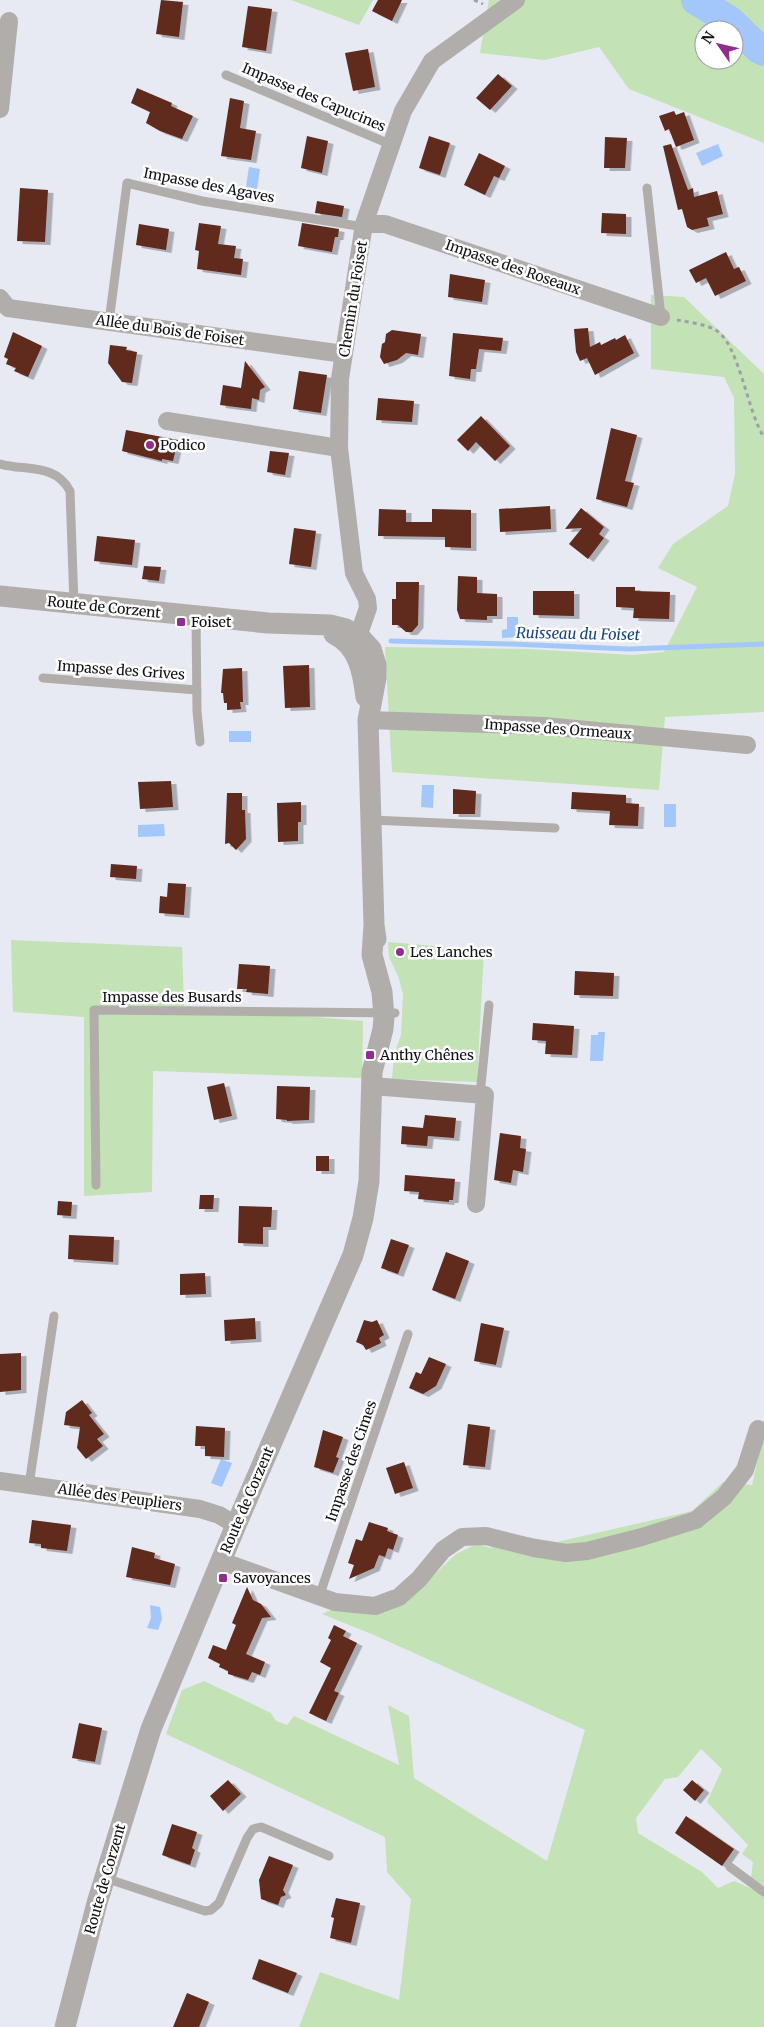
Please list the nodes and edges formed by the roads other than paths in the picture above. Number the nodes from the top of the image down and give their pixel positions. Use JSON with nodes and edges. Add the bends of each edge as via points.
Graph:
{"nodes":[{"id":1,"x":516,"y":0,"type":"edge"},
{"id":2,"x":10,"y":21,"type":"dead end"},
{"id":3,"x":226,"y":76,"type":"dead end"},
{"id":4,"x":0,"y":109,"type":"edge"},
{"id":5,"x":392,"y":145,"type":"junction"},
{"id":6,"x":647,"y":188,"type":"dead end"},
{"id":7,"x":364,"y":226,"type":"junction"},
{"id":8,"x":0,"y":298,"type":"edge"},
{"id":9,"x":662,"y":317,"type":"joint"},
{"id":10,"x":109,"y":322,"type":"junction"},
{"id":11,"x":344,"y":354,"type":"junction"},
{"id":12,"x":166,"y":421,"type":"dead end"},
{"id":13,"x":339,"y":448,"type":"junction"},
{"id":14,"x":0,"y":464,"type":"edge"},
{"id":15,"x":0,"y":596,"type":"edge"},
{"id":16,"x":74,"y":604,"type":"junction"},
{"id":17,"x":196,"y":616,"type":"junction"},
{"id":18,"x":352,"y":639,"type":"junction"},
{"id":19,"x":43,"y":678,"type":"dead end"},
{"id":20,"x":197,"y":690,"type":"junction"},
{"id":21,"x":368,"y":720,"type":"junction"},
{"id":22,"x":200,"y":742,"type":"dead end"},
{"id":23,"x":747,"y":745,"type":"dead end"},
{"id":24,"x":371,"y":820,"type":"junction"},
{"id":25,"x":554,"y":828,"type":"dead end"},
{"id":26,"x":489,"y":1005,"type":"dead end"},
{"id":27,"x":389,"y":1013,"type":"junction"},
{"id":28,"x":372,"y":1086,"type":"junction"},
{"id":29,"x":480,"y":1095,"type":"junction"},
{"id":30,"x":96,"y":1185,"type":"dead end"},
{"id":31,"x":476,"y":1204,"type":"dead end"},
{"id":32,"x":54,"y":1316,"type":"dead end"},
{"id":33,"x":408,"y":1334,"type":"dead end"},
{"id":34,"x":758,"y":1429,"type":"dead end"},
{"id":35,"x":0,"y":1481,"type":"edge"},
{"id":36,"x":29,"y":1485,"type":"junction"},
{"id":37,"x":236,"y":1525,"type":"junction"},
{"id":38,"x":221,"y":1561,"type":"junction"},
{"id":39,"x":319,"y":1597,"type":"junction"},
{"id":40,"x":329,"y":1856,"type":"dead end"},
{"id":41,"x":730,"y":1868,"type":"dead end"},
{"id":42,"x":104,"y":1878,"type":"junction"},
{"id":43,"x":764,"y":1892,"type":"edge"},
{"id":44,"x":65,"y":2027,"type":"edge"}],
"edges":[{"from":1,"to":5,"type":"street","name":"Chemin du Foiset","via":[[432,61],[403,111]]},
{"from":2,"to":4,"type":"street"},
{"from":3,"to":5,"type":"lane","name":"Impasse des Capucines"},
{"from":5,"to":7,"type":"street","name":"Chemin du Foiset"},
{"from":6,"to":9,"type":"lane"},
{"from":7,"to":9,"type":"street","name":"Impasse des Roseaux","via":[[385,224]]},
{"from":7,"to":10,"type":"lane","name":"Impasse des Agaves","via":[[202,201],[127,183]]},
{"from":7,"to":11,"type":"street","name":"Chemin du Foiset"},
{"from":8,"to":10,"type":"street","name":"Allée du Bois de Foiset","via":[[8,308]]},
{"from":10,"to":11,"type":"street","name":"Allée du Bois de Foiset"},
{"from":11,"to":13,"type":"street","name":"Chemin du Foiset","via":[[340,379]]},
{"from":12,"to":13,"type":"street"},
{"from":13,"to":18,"type":"street","name":"Chemin du Foiset","via":[[354,573],[368,603],[365,619]]},
{"from":14,"to":16,"type":"lane","via":[[51,472],[65,481],[70,491]]},
{"from":15,"to":16,"type":"street","name":"Route de Corzent"},
{"from":16,"to":17,"type":"street","name":"Route de Corzent"},
{"from":17,"to":18,"type":"street","name":"Route de Corzent","via":[[330,625],[346,629]]},
{"from":17,"to":20,"type":"lane"},
{"from":18,"to":21,"type":"street","name":"Route de Corzent","via":[[371,649],[376,665]]},
{"from":19,"to":20,"type":"lane","name":"Impasse des Grives"},
{"from":20,"to":22,"type":"lane"},
{"from":21,"to":23,"type":"street","name":"Impasse des Ormeaux","via":[[544,726]]},
{"from":21,"to":24,"type":"street","name":"Route de Corzent"},
{"from":24,"to":25,"type":"lane"},
{"from":24,"to":27,"type":"street","name":"Route de Corzent","via":[[372,955]]},
{"from":26,"to":29,"type":"lane"},
{"from":27,"to":28,"type":"street","name":"Route de Corzent","via":[[372,1066]]},
{"from":27,"to":30,"type":"lane","name":"Impasse des Busards","via":[[94,1010]]},
{"from":28,"to":29,"type":"street"},
{"from":28,"to":37,"type":"street","name":"Route de Corzent","via":[[369,1181],[353,1255]]},
{"from":29,"to":31,"type":"street","via":[[485,1095]]},
{"from":32,"to":36,"type":"lane"},
{"from":33,"to":39,"type":"lane","name":"Impasse des Cimes"},
{"from":34,"to":39,"type":"street","via":[[746,1470],[724,1497],[696,1520],[588,1551],[566,1553],[486,1536],[462,1537],[443,1550],[399,1597],[375,1606],[334,1602]]},
{"from":35,"to":36,"type":"street","name":"Allée des Peupliers"},
{"from":36,"to":37,"type":"street","name":"Allée des Peupliers","via":[[200,1509]]},
{"from":37,"to":38,"type":"street","name":"Route de Corzent"},
{"from":38,"to":39,"type":"street"},
{"from":38,"to":42,"type":"street","name":"Route de Corzent","via":[[151,1729]]},
{"from":40,"to":42,"type":"lane","via":[[261,1827],[253,1829],[219,1903],[205,1911]]},
{"from":41,"to":43,"type":"lane"},
{"from":42,"to":44,"type":"street","name":"Route de Corzent"}]}
